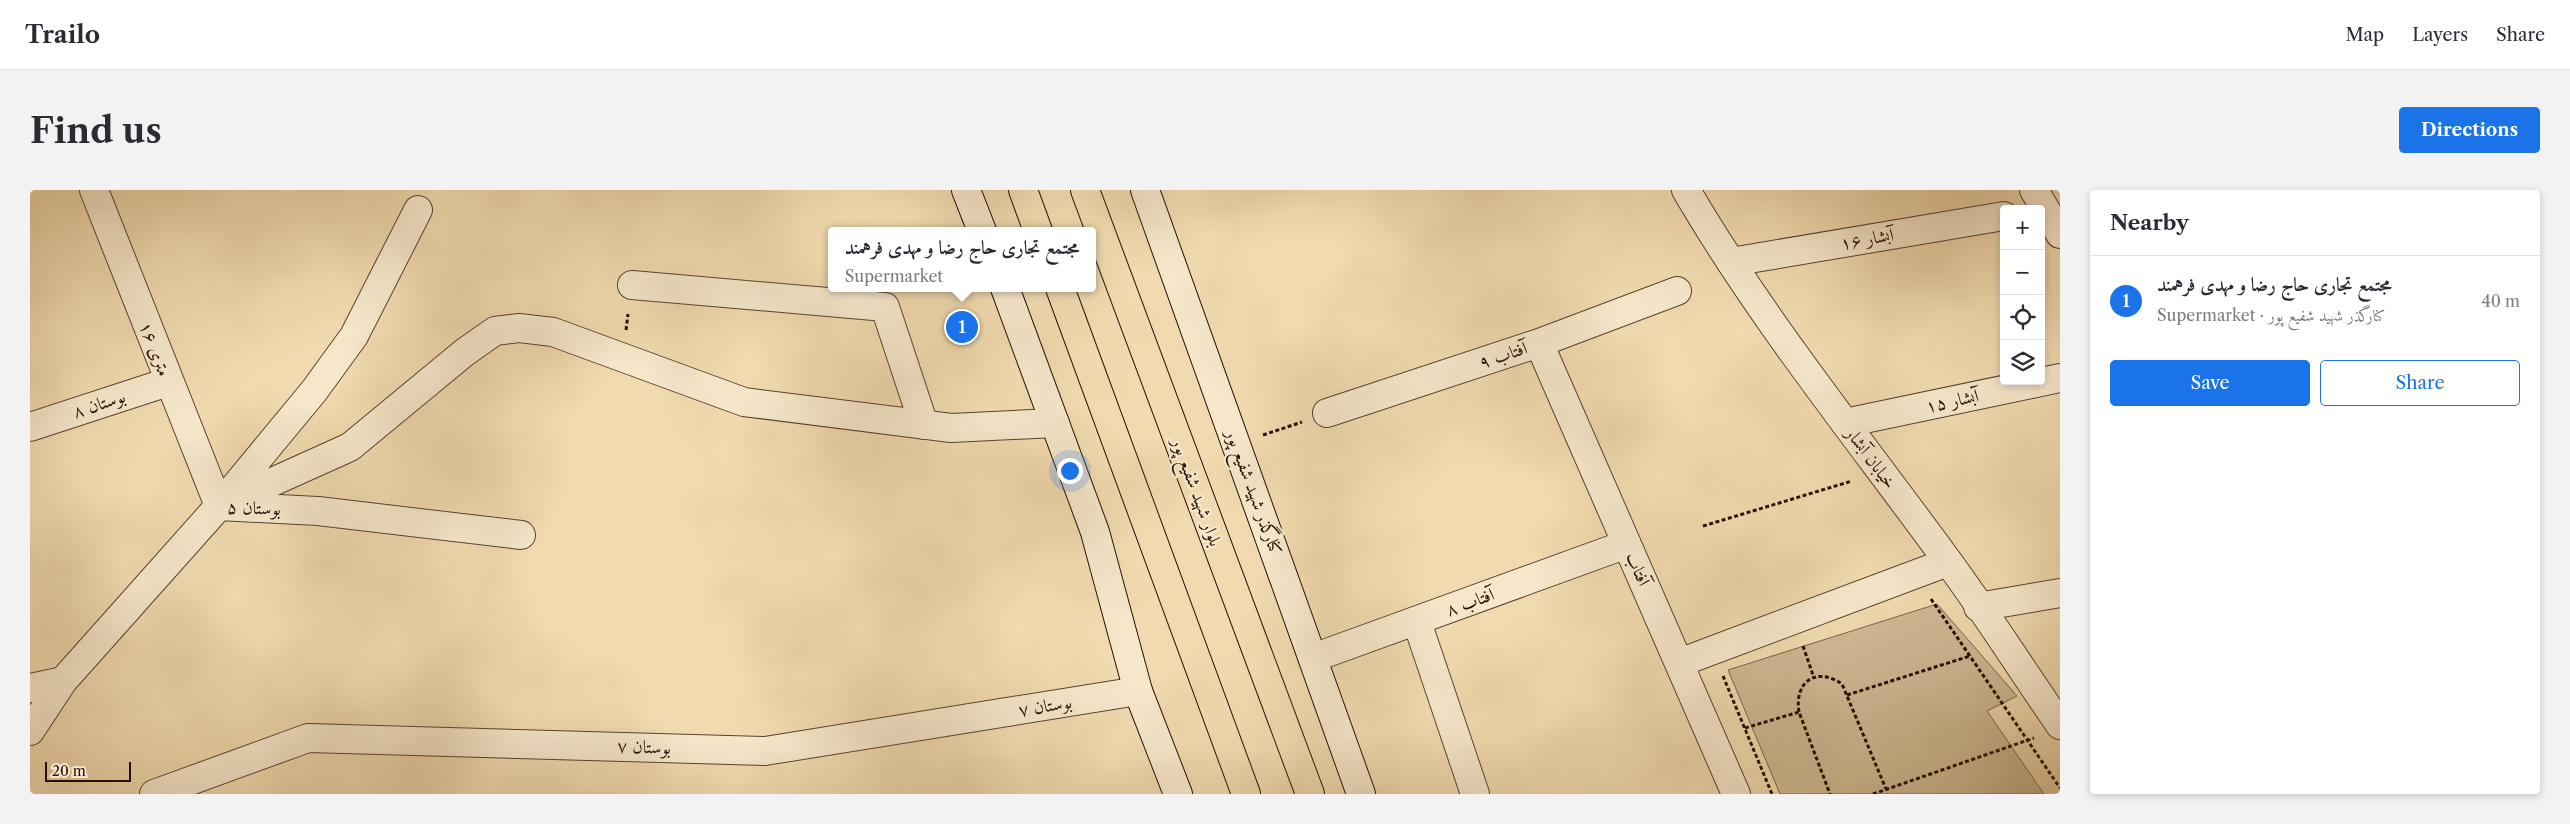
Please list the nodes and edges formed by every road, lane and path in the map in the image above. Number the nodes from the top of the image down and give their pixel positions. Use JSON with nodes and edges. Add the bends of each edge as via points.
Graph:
{"nodes":[{"id":1,"x":94,"y":190,"type":"edge"},
{"id":2,"x":966,"y":190,"type":"edge"},
{"id":3,"x":1023,"y":190,"type":"edge"},
{"id":4,"x":1085,"y":190,"type":"edge"},
{"id":5,"x":1145,"y":190,"type":"edge"},
{"id":6,"x":1686,"y":190,"type":"edge"},
{"id":7,"x":2040,"y":203,"type":"edge"},
{"id":8,"x":418,"y":210,"type":"dead end"},
{"id":9,"x":2000,"y":217,"type":"edge"},
{"id":10,"x":980,"y":227,"type":"edge"},
{"id":11,"x":1037,"y":227,"type":"edge"},
{"id":12,"x":2060,"y":234,"type":"edge"},
{"id":13,"x":1731,"y":262,"type":"junction"},
{"id":14,"x":632,"y":285,"type":"joint"},
{"id":15,"x":1677,"y":290,"type":"dead end"},
{"id":16,"x":1006,"y":292,"type":"edge"},
{"id":17,"x":1061,"y":292,"type":"edge"},
{"id":18,"x":1539,"y":343,"type":"junction"},
{"id":19,"x":622,"y":358,"type":"junction"},
{"id":20,"x":2060,"y":378,"type":"edge"},
{"id":21,"x":168,"y":382,"type":"junction"},
{"id":22,"x":1327,"y":413,"type":"joint"},
{"id":23,"x":1055,"y":423,"type":"junction"},
{"id":24,"x":1845,"y":423,"type":"junction"},
{"id":25,"x":924,"y":425,"type":"junction"},
{"id":26,"x":30,"y":427,"type":"edge"},
{"id":27,"x":1236,"y":444,"type":"junction"},
{"id":28,"x":1881,"y":472,"type":"junction"},
{"id":29,"x":219,"y":506,"type":"junction"},
{"id":30,"x":1703,"y":526,"type":"dead end"},
{"id":31,"x":521,"y":535,"type":"dead end"},
{"id":32,"x":1627,"y":544,"type":"junction"},
{"id":33,"x":1948,"y":562,"type":"junction"},
{"id":34,"x":1927,"y":593,"type":"dead end"},
{"id":35,"x":2060,"y":593,"type":"edge"},
{"id":36,"x":1978,"y":607,"type":"junction"},
{"id":37,"x":1417,"y":622,"type":"junction"},
{"id":38,"x":1800,"y":639,"type":"dead end"},
{"id":39,"x":1970,"y":656,"type":"junction"},
{"id":40,"x":1313,"y":658,"type":"junction"},
{"id":41,"x":1679,"y":663,"type":"junction"},
{"id":42,"x":1720,"y":668,"type":"dead end"},
{"id":43,"x":1814,"y":678,"type":"junction"},
{"id":44,"x":63,"y":681,"type":"junction"},
{"id":45,"x":30,"y":688,"type":"edge"},
{"id":46,"x":1138,"y":691,"type":"junction"},
{"id":47,"x":1847,"y":695,"type":"junction"},
{"id":48,"x":1799,"y":712,"type":"junction"},
{"id":49,"x":2060,"y":725,"type":"edge"},
{"id":50,"x":1745,"y":728,"type":"junction"},
{"id":51,"x":30,"y":731,"type":"edge"},
{"id":52,"x":2035,"y":737,"type":"dead end"},
{"id":53,"x":2027,"y":741,"type":"junction"},
{"id":54,"x":2060,"y":788,"type":"edge"},
{"id":55,"x":1886,"y":790,"type":"junction"},
{"id":56,"x":154,"y":794,"type":"edge"},
{"id":57,"x":1178,"y":794,"type":"edge"},
{"id":58,"x":1246,"y":794,"type":"edge"},
{"id":59,"x":1310,"y":794,"type":"edge"},
{"id":60,"x":1361,"y":794,"type":"edge"},
{"id":61,"x":1475,"y":794,"type":"edge"},
{"id":62,"x":1736,"y":794,"type":"edge"},
{"id":63,"x":1772,"y":794,"type":"edge"},
{"id":64,"x":1830,"y":794,"type":"edge"},
{"id":65,"x":1873,"y":794,"type":"edge"}],
"edges":[{"from":1,"to":21,"type":"street","name":"۱۶ متری"},
{"from":2,"to":10,"type":"street"},
{"from":3,"to":11,"type":"main road"},
{"from":4,"to":59,"type":"main road","name":"بلوار شهید شفیع پور"},
{"from":5,"to":27,"type":"street","name":"کنارگذر شهید شفیع پور"},
{"from":6,"to":13,"type":"street","name":"خیابان آبشار"},
{"from":7,"to":12,"type":"street"},
{"from":8,"to":29,"type":"street","via":[[354,336],[314,391]]},
{"from":9,"to":13,"type":"street","name":"آبشار ۱۶"},
{"from":13,"to":24,"type":"street","name":"خیابان آبشار"},
{"from":14,"to":19,"type":"path"},
{"from":14,"to":25,"type":"street","via":[[885,307]]},
{"from":15,"to":18,"type":"street","name":"آفتاب ۹"},
{"from":16,"to":23,"type":"street"},
{"from":17,"to":58,"type":"main road"},
{"from":18,"to":22,"type":"street","name":"آفتاب ۹"},
{"from":18,"to":32,"type":"street","name":"آفتاب"},
{"from":19,"to":25,"type":"street","via":[[744,402]]},
{"from":19,"to":29,"type":"street","via":[[552,332],[519,328],[495,331],[464,352],[350,446]]},
{"from":20,"to":24,"type":"street","name":"آبشار ۱۵"},
{"from":21,"to":26,"type":"street","name":"بوستان ۸"},
{"from":21,"to":29,"type":"street","name":"۱۶ متری"},
{"from":22,"to":27,"type":"path"},
{"from":23,"to":25,"type":"street","via":[[951,428]]},
{"from":23,"to":46,"type":"street","via":[[1096,532]]},
{"from":24,"to":28,"type":"street","name":"خیابان آبشار"},
{"from":27,"to":40,"type":"street","name":"کنارگذر شهید شفیع پور"},
{"from":28,"to":30,"type":"path"},
{"from":28,"to":33,"type":"street","name":"خیابان آبشار"},
{"from":29,"to":31,"type":"street","name":"بوستان ۵","via":[[318,511]]},
{"from":29,"to":44,"type":"street","name":"بوستان ۵"},
{"from":32,"to":37,"type":"street","name":"آفتاب ۸"},
{"from":32,"to":41,"type":"street","name":"آفتاب"},
{"from":33,"to":36,"type":"street","name":"خیابان آبشار"},
{"from":33,"to":41,"type":"street"},
{"from":34,"to":39,"type":"path"},
{"from":35,"to":36,"type":"street"},
{"from":36,"to":49,"type":"street","name":"خیابان آبشار"},
{"from":37,"to":40,"type":"street","name":"آفتاب ۸"},
{"from":37,"to":61,"type":"street"},
{"from":38,"to":43,"type":"path"},
{"from":39,"to":47,"type":"path"},
{"from":39,"to":53,"type":"path"},
{"from":40,"to":60,"type":"street","name":"کنارگذر شهید شفیع پور"},
{"from":41,"to":62,"type":"street","name":"آفتاب"},
{"from":42,"to":50,"type":"path"},
{"from":43,"to":47,"type":"path","via":[[1832,678],[1842,684]]},
{"from":43,"to":48,"type":"path","via":[[1800,688]]},
{"from":44,"to":45,"type":"street"},
{"from":44,"to":51,"type":"street","name":"بوستان ۵"},
{"from":46,"to":56,"type":"street","name":"بوستان ۷","via":[[765,750],[308,738]]},
{"from":46,"to":57,"type":"street"},
{"from":47,"to":55,"type":"path"},
{"from":48,"to":50,"type":"path"},
{"from":48,"to":64,"type":"path"},
{"from":50,"to":63,"type":"path"},
{"from":52,"to":53,"type":"path"},
{"from":53,"to":54,"type":"path"},
{"from":53,"to":55,"type":"path"},
{"from":55,"to":65,"type":"path"}]}
